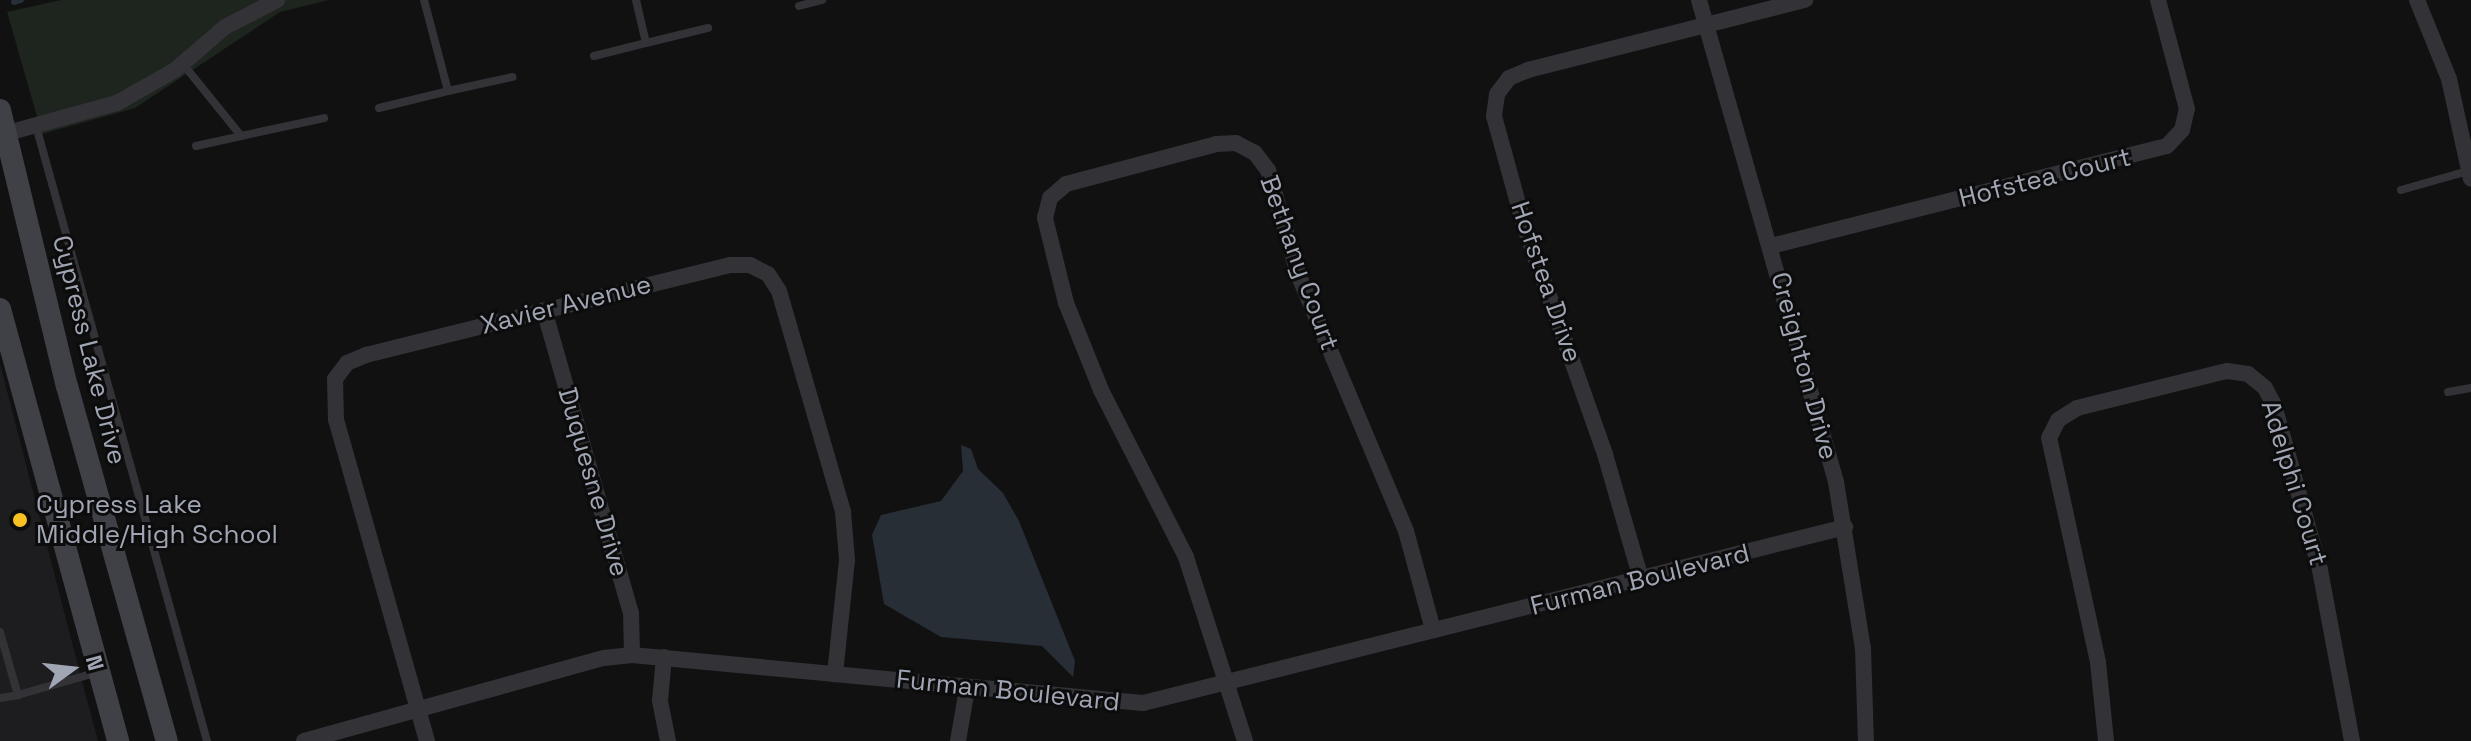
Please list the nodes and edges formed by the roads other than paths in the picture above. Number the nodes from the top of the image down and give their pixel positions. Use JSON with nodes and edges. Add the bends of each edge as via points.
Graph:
{"nodes":[{"id":1,"x":277,"y":0,"type":"edge"},
{"id":2,"x":424,"y":0,"type":"edge"},
{"id":3,"x":636,"y":0,"type":"edge"},
{"id":4,"x":822,"y":0,"type":"edge"},
{"id":5,"x":1699,"y":0,"type":"edge"},
{"id":6,"x":1805,"y":0,"type":"edge"},
{"id":7,"x":2158,"y":0,"type":"edge"},
{"id":8,"x":2417,"y":0,"type":"edge"},
{"id":9,"x":799,"y":6,"type":"dead end"},
{"id":10,"x":1705,"y":25,"type":"junction"},
{"id":11,"x":708,"y":28,"type":"dead end"},
{"id":12,"x":646,"y":43,"type":"junction"},
{"id":13,"x":594,"y":56,"type":"dead end"},
{"id":14,"x":182,"y":63,"type":"junction"},
{"id":15,"x":512,"y":77,"type":"dead end"},
{"id":16,"x":448,"y":91,"type":"junction"},
{"id":17,"x":379,"y":108,"type":"dead end"},
{"id":18,"x":0,"y":110,"type":"edge"},
{"id":19,"x":324,"y":118,"type":"dead end"},
{"id":20,"x":36,"y":126,"type":"junction"},
{"id":21,"x":3,"y":134,"type":"edge"},
{"id":22,"x":241,"y":136,"type":"junction"},
{"id":23,"x":196,"y":146,"type":"dead end"},
{"id":24,"x":2468,"y":164,"type":"edge"},
{"id":25,"x":2401,"y":190,"type":"dead end"},
{"id":26,"x":1771,"y":246,"type":"junction"},
{"id":27,"x":0,"y":309,"type":"edge"},
{"id":28,"x":544,"y":310,"type":"junction"},
{"id":29,"x":2471,"y":388,"type":"edge"},
{"id":30,"x":2448,"y":392,"type":"dead end"},
{"id":31,"x":1845,"y":527,"type":"junction"},
{"id":32,"x":1641,"y":579,"type":"junction"},
{"id":33,"x":1433,"y":630,"type":"junction"},
{"id":34,"x":0,"y":632,"type":"edge"},
{"id":35,"x":632,"y":655,"type":"junction"},
{"id":36,"x":664,"y":657,"type":"junction"},
{"id":37,"x":98,"y":672,"type":"junction"},
{"id":38,"x":835,"y":674,"type":"junction"},
{"id":39,"x":1228,"y":684,"type":"junction"},
{"id":40,"x":967,"y":689,"type":"junction"},
{"id":41,"x":18,"y":695,"type":"junction"},
{"id":42,"x":0,"y":698,"type":"edge"},
{"id":43,"x":416,"y":709,"type":"junction"},
{"id":44,"x":118,"y":741,"type":"edge"},
{"id":45,"x":167,"y":741,"type":"edge"},
{"id":46,"x":207,"y":741,"type":"edge"},
{"id":47,"x":304,"y":741,"type":"edge"},
{"id":48,"x":427,"y":741,"type":"edge"},
{"id":49,"x":668,"y":741,"type":"edge"},
{"id":50,"x":958,"y":741,"type":"edge"},
{"id":51,"x":1245,"y":741,"type":"edge"},
{"id":52,"x":1866,"y":741,"type":"edge"},
{"id":53,"x":2106,"y":741,"type":"edge"},
{"id":54,"x":2352,"y":741,"type":"edge"}],
"edges":[{"from":1,"to":14,"type":"street","via":[[225,27]]},
{"from":2,"to":16,"type":"lane"},
{"from":3,"to":12,"type":"lane"},
{"from":4,"to":9,"type":"lane"},
{"from":5,"to":10,"type":"street","name":"Creighton Drive"},
{"from":6,"to":10,"type":"street"},
{"from":7,"to":26,"type":"street","name":"Hofstea Court","via":[[2187,109],[2182,130],[2167,146]]},
{"from":8,"to":24,"type":"street","via":[[2449,79]]},
{"from":10,"to":26,"type":"street","name":"Creighton Drive"},
{"from":10,"to":32,"type":"street","name":"Hofstea Drive","via":[[1509,78],[1497,94],[1494,116],[1524,225],[1605,454]]},
{"from":11,"to":12,"type":"lane"},
{"from":12,"to":13,"type":"lane"},
{"from":14,"to":20,"type":"street","via":[[117,103]]},
{"from":14,"to":22,"type":"lane"},
{"from":15,"to":16,"type":"lane"},
{"from":16,"to":17,"type":"lane"},
{"from":18,"to":21,"type":"main road","name":"Cypress Lake Drive"},
{"from":19,"to":22,"type":"lane"},
{"from":20,"to":21,"type":"street"},
{"from":20,"to":46,"type":"lane","name":"Cypress Lake Drive"},
{"from":21,"to":45,"type":"main road","name":"Cypress Lake Drive"},
{"from":22,"to":23,"type":"lane"},
{"from":24,"to":25,"type":"lane"},
{"from":26,"to":31,"type":"street","name":"Creighton Drive"},
{"from":27,"to":37,"type":"main road"},
{"from":28,"to":35,"type":"street","name":"Duquesne Drive","via":[[631,613]]},
{"from":28,"to":38,"type":"street","name":"Xavier Avenue","via":[[730,265],[750,265],[768,274],[779,291],[843,512],[847,560]]},
{"from":28,"to":43,"type":"street","name":"Xavier Avenue","via":[[366,355],[347,363],[335,379],[336,420]]},
{"from":29,"to":30,"type":"lane"},
{"from":31,"to":32,"type":"street","name":"Furman Boulevard"},
{"from":31,"to":52,"type":"street","name":"Creighton Drive","via":[[1863,648]]},
{"from":32,"to":33,"type":"street","name":"Furman Boulevard"},
{"from":33,"to":39,"type":"street","name":"Furman Boulevard"},
{"from":33,"to":39,"type":"street","name":"Bethany Court","via":[[1401,517],[1321,333],[1268,170],[1255,153],[1236,143],[1087,176],[1050,198],[1045,218],[1059,278],[1091,367],[1186,557]]},
{"from":34,"to":41,"type":"lane"},
{"from":35,"to":36,"type":"street","name":"Furman Boulevard"},
{"from":35,"to":43,"type":"street","name":"Furman Boulevard"},
{"from":36,"to":38,"type":"street","name":"Furman Boulevard"},
{"from":36,"to":49,"type":"street","via":[[660,701]]},
{"from":37,"to":41,"type":"lane"},
{"from":37,"to":44,"type":"main road"},
{"from":38,"to":40,"type":"street","name":"Furman Boulevard"},
{"from":39,"to":40,"type":"street","name":"Furman Boulevard","via":[[1143,703],[1114,704]]},
{"from":39,"to":51,"type":"street","name":"Bethany Court"},
{"from":40,"to":50,"type":"street"},
{"from":41,"to":42,"type":"lane"},
{"from":43,"to":47,"type":"street","name":"Furman Boulevard"},
{"from":43,"to":48,"type":"street","name":"Xavier Avenue"},
{"from":53,"to":54,"type":"street","name":"Adelphi Court","via":[[2098,662],[2049,438],[2058,420],[2077,408],[2227,371],[2248,374],[2265,388],[2274,405],[2320,570]]}]}
